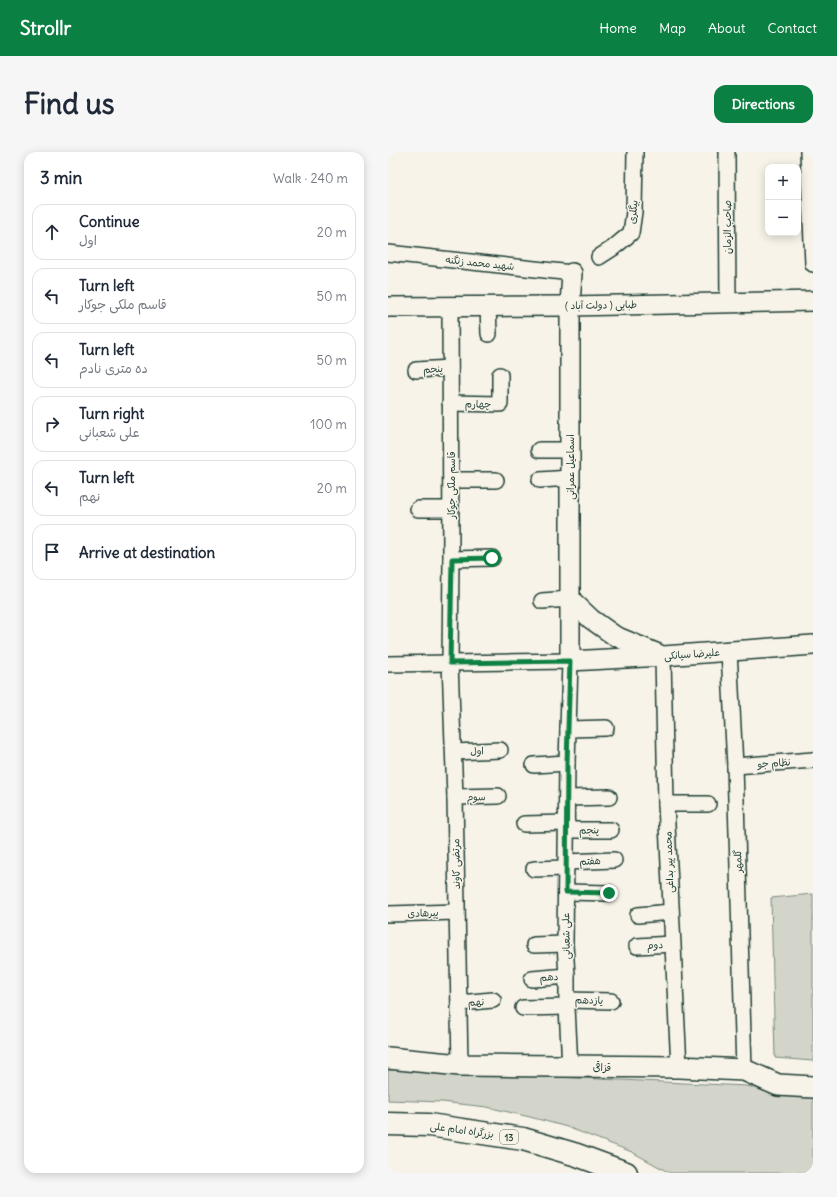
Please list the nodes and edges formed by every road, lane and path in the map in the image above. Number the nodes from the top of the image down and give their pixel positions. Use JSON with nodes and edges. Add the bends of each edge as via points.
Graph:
{"nodes":[{"id":1,"x":635,"y":152,"type":"edge"},
{"id":2,"x":727,"y":152,"type":"edge"},
{"id":3,"x":808,"y":152,"type":"edge"},
{"id":4,"x":388,"y":253,"type":"edge"},
{"id":5,"x":599,"y":257,"type":"dead end"},
{"id":6,"x":813,"y":264,"type":"edge"},
{"id":7,"x":572,"y":273,"type":"joint"},
{"id":8,"x":813,"y":301,"type":"edge"},
{"id":9,"x":728,"y":303,"type":"junction"},
{"id":10,"x":450,"y":306,"type":"junction"},
{"id":11,"x":488,"y":306,"type":"junction"},
{"id":12,"x":570,"y":306,"type":"junction"},
{"id":13,"x":388,"y":307,"type":"edge"},
{"id":14,"x":489,"y":334,"type":"dead end"},
{"id":15,"x":450,"y":368,"type":"junction"},
{"id":16,"x":416,"y":370,"type":"dead end"},
{"id":17,"x":500,"y":375,"type":"dead end"},
{"id":18,"x":450,"y":403,"type":"junction"},
{"id":19,"x":539,"y":450,"type":"dead end"},
{"id":20,"x":570,"y":450,"type":"junction"},
{"id":21,"x":570,"y":478,"type":"junction"},
{"id":22,"x":451,"y":480,"type":"junction"},
{"id":23,"x":496,"y":480,"type":"dead end"},
{"id":24,"x":540,"y":480,"type":"dead end"},
{"id":25,"x":418,"y":509,"type":"dead end"},
{"id":26,"x":451,"y":509,"type":"junction"},
{"id":27,"x":492,"y":558,"type":"dead end"},
{"id":28,"x":452,"y":559,"type":"junction"},
{"id":29,"x":570,"y":599,"type":"junction"},
{"id":30,"x":542,"y":601,"type":"dead end"},
{"id":31,"x":813,"y":645,"type":"edge"},
{"id":32,"x":729,"y":651,"type":"junction"},
{"id":33,"x":663,"y":656,"type":"junction"},
{"id":34,"x":570,"y":661,"type":"junction"},
{"id":35,"x":450,"y":663,"type":"junction"},
{"id":36,"x":388,"y":664,"type":"edge"},
{"id":37,"x":606,"y":728,"type":"dead end"},
{"id":38,"x":568,"y":729,"type":"junction"},
{"id":39,"x":500,"y":750,"type":"dead end"},
{"id":40,"x":454,"y":752,"type":"junction"},
{"id":41,"x":813,"y":760,"type":"edge"},
{"id":42,"x":567,"y":763,"type":"junction"},
{"id":43,"x":534,"y":765,"type":"dead end"},
{"id":44,"x":735,"y":766,"type":"junction"},
{"id":45,"x":498,"y":796,"type":"dead end"},
{"id":46,"x":455,"y":797,"type":"junction"},
{"id":47,"x":609,"y":797,"type":"dead end"},
{"id":48,"x":567,"y":798,"type":"junction"},
{"id":49,"x":666,"y":804,"type":"junction"},
{"id":50,"x":708,"y":804,"type":"dead end"},
{"id":51,"x":524,"y":824,"type":"dead end"},
{"id":52,"x":567,"y":827,"type":"junction"},
{"id":53,"x":611,"y":830,"type":"dead end"},
{"id":54,"x":614,"y":860,"type":"dead end"},
{"id":55,"x":566,"y":865,"type":"junction"},
{"id":56,"x":534,"y":869,"type":"dead end"},
{"id":57,"x":566,"y":892,"type":"junction"},
{"id":58,"x":609,"y":893,"type":"dead end"},
{"id":59,"x":457,"y":912,"type":"junction"},
{"id":60,"x":671,"y":912,"type":"junction"},
{"id":61,"x":388,"y":914,"type":"edge"},
{"id":62,"x":638,"y":915,"type":"dead end"},
{"id":63,"x":565,"y":944,"type":"junction"},
{"id":64,"x":672,"y":944,"type":"junction"},
{"id":65,"x":534,"y":945,"type":"dead end"},
{"id":66,"x":637,"y":946,"type":"dead end"},
{"id":67,"x":567,"y":976,"type":"junction"},
{"id":68,"x":532,"y":978,"type":"dead end"},
{"id":69,"x":493,"y":1000,"type":"dead end"},
{"id":70,"x":612,"y":1001,"type":"dead end"},
{"id":71,"x":459,"y":1003,"type":"junction"},
{"id":72,"x":567,"y":1004,"type":"junction"},
{"id":73,"x":523,"y":1008,"type":"dead end"},
{"id":74,"x":388,"y":1058,"type":"edge"},
{"id":75,"x":460,"y":1065,"type":"junction"},
{"id":76,"x":570,"y":1067,"type":"junction"},
{"id":77,"x":679,"y":1067,"type":"junction"},
{"id":78,"x":744,"y":1070,"type":"junction"},
{"id":79,"x":813,"y":1087,"type":"edge"},
{"id":80,"x":388,"y":1124,"type":"edge"},
{"id":81,"x":626,"y":1173,"type":"edge"}],
"edges":[{"from":1,"to":5,"type":"street","name":"بیگلری","via":[[631,233]]},
{"from":2,"to":9,"type":"street","name":"صاحب الزمان"},
{"from":3,"to":6,"type":"street"},
{"from":4,"to":7,"type":"street","name":"شهید محمد زنگنه"},
{"from":7,"to":12,"type":"street","name":"اسماعیل عمرانی"},
{"from":8,"to":9,"type":"street","name":"طبایی ( دولت آباد )"},
{"from":9,"to":12,"type":"street","name":"طبایی ( دولت آباد )"},
{"from":10,"to":11,"type":"street","name":"طبایی ( دولت آباد )"},
{"from":10,"to":13,"type":"street","name":"طبایی ( دولت آباد )"},
{"from":10,"to":15,"type":"street","name":"قاسم ملکی جوکار"},
{"from":11,"to":12,"type":"street","name":"طبایی ( دولت آباد )"},
{"from":11,"to":14,"type":"street"},
{"from":12,"to":20,"type":"street","name":"اسماعیل عمرانی"},
{"from":15,"to":16,"type":"street","name":"پنجم"},
{"from":15,"to":18,"type":"street","name":"قاسم ملکی جوکار"},
{"from":17,"to":18,"type":"street","name":"چهارم","via":[[500,404]]},
{"from":18,"to":22,"type":"street","name":"قاسم ملکی جوکار"},
{"from":19,"to":20,"type":"street"},
{"from":20,"to":21,"type":"street","name":"اسماعیل عمرانی"},
{"from":21,"to":24,"type":"street"},
{"from":21,"to":29,"type":"street","name":"اسماعیل عمرانی"},
{"from":22,"to":23,"type":"street"},
{"from":22,"to":26,"type":"street","name":"قاسم ملکی جوکار"},
{"from":25,"to":26,"type":"street"},
{"from":26,"to":28,"type":"street","name":"قاسم ملکی جوکار"},
{"from":27,"to":28,"type":"street"},
{"from":28,"to":35,"type":"street","name":"قاسم ملکی جوکار"},
{"from":29,"to":30,"type":"street"},
{"from":29,"to":33,"type":"street","via":[[590,619],[616,636]]},
{"from":29,"to":34,"type":"street","name":"اسماعیل عمرانی"},
{"from":31,"to":32,"type":"street","name":"علیرضا سیانکی"},
{"from":32,"to":33,"type":"street","name":"علیرضا سیانکی"},
{"from":32,"to":44,"type":"street","name":"گلمهر"},
{"from":33,"to":34,"type":"street","name":"علیرضا سیانکی"},
{"from":33,"to":49,"type":"street","name":"محمد پیر بداغی"},
{"from":34,"to":35,"type":"street"},
{"from":34,"to":38,"type":"street","name":"علی شعبانی"},
{"from":35,"to":36,"type":"street"},
{"from":35,"to":40,"type":"street","name":"مرتضی کاوند"},
{"from":37,"to":38,"type":"street"},
{"from":38,"to":42,"type":"street","name":"علی شعبانی"},
{"from":39,"to":40,"type":"street","name":"اول"},
{"from":40,"to":46,"type":"street","name":"مرتضی کاوند"},
{"from":41,"to":44,"type":"street","name":"نظام جو"},
{"from":42,"to":43,"type":"street"},
{"from":42,"to":48,"type":"street","name":"علی شعبانی"},
{"from":44,"to":78,"type":"street","name":"گلمهر"},
{"from":45,"to":46,"type":"street","name":"سوم"},
{"from":46,"to":59,"type":"street","name":"مرتضی کاوند"},
{"from":47,"to":48,"type":"street"},
{"from":48,"to":52,"type":"street","name":"علی شعبانی"},
{"from":49,"to":50,"type":"street"},
{"from":49,"to":60,"type":"street","name":"محمد پیر بداغی"},
{"from":51,"to":52,"type":"street"},
{"from":52,"to":53,"type":"street","name":"پنجم"},
{"from":52,"to":55,"type":"street","name":"علی شعبانی"},
{"from":54,"to":55,"type":"street","name":"هفتم"},
{"from":55,"to":56,"type":"street","name":"هفتم"},
{"from":55,"to":57,"type":"street","name":"علی شعبانی"},
{"from":57,"to":58,"type":"street"},
{"from":57,"to":63,"type":"street","name":"علی شعبانی"},
{"from":59,"to":61,"type":"street","name":"پیرهادی"},
{"from":59,"to":71,"type":"street","name":"مرتضی کاوند"},
{"from":60,"to":62,"type":"street"},
{"from":60,"to":64,"type":"street","name":"محمد پیر بداغی"},
{"from":63,"to":65,"type":"street"},
{"from":63,"to":67,"type":"street","name":"علی شعبانی"},
{"from":64,"to":66,"type":"street","name":"دوم"},
{"from":64,"to":77,"type":"street","name":"محمد پیر بداغی"},
{"from":67,"to":68,"type":"street","name":"دهم"},
{"from":67,"to":72,"type":"street","name":"علی شعبانی"},
{"from":69,"to":71,"type":"street","name":"نهم"},
{"from":70,"to":72,"type":"street","name":"یازدهم"},
{"from":71,"to":75,"type":"street","name":"مرتضی کاوند"},
{"from":72,"to":73,"type":"street","name":"یازدهم"},
{"from":72,"to":76,"type":"street","name":"علی شعبانی"},
{"from":74,"to":75,"type":"main road","name":"قزاقی"},
{"from":75,"to":76,"type":"main road","name":"قزاقی"},
{"from":76,"to":77,"type":"main road","name":"قزاقی"},
{"from":77,"to":78,"type":"main road","name":"قزاقی"},
{"from":78,"to":79,"type":"main road","name":"قزاقی","via":[[778,1085]]},
{"from":80,"to":81,"type":"highway","name":"بزرگراه امام علی","number":"13","via":[[429,1125],[523,1139],[577,1154]]}]}
